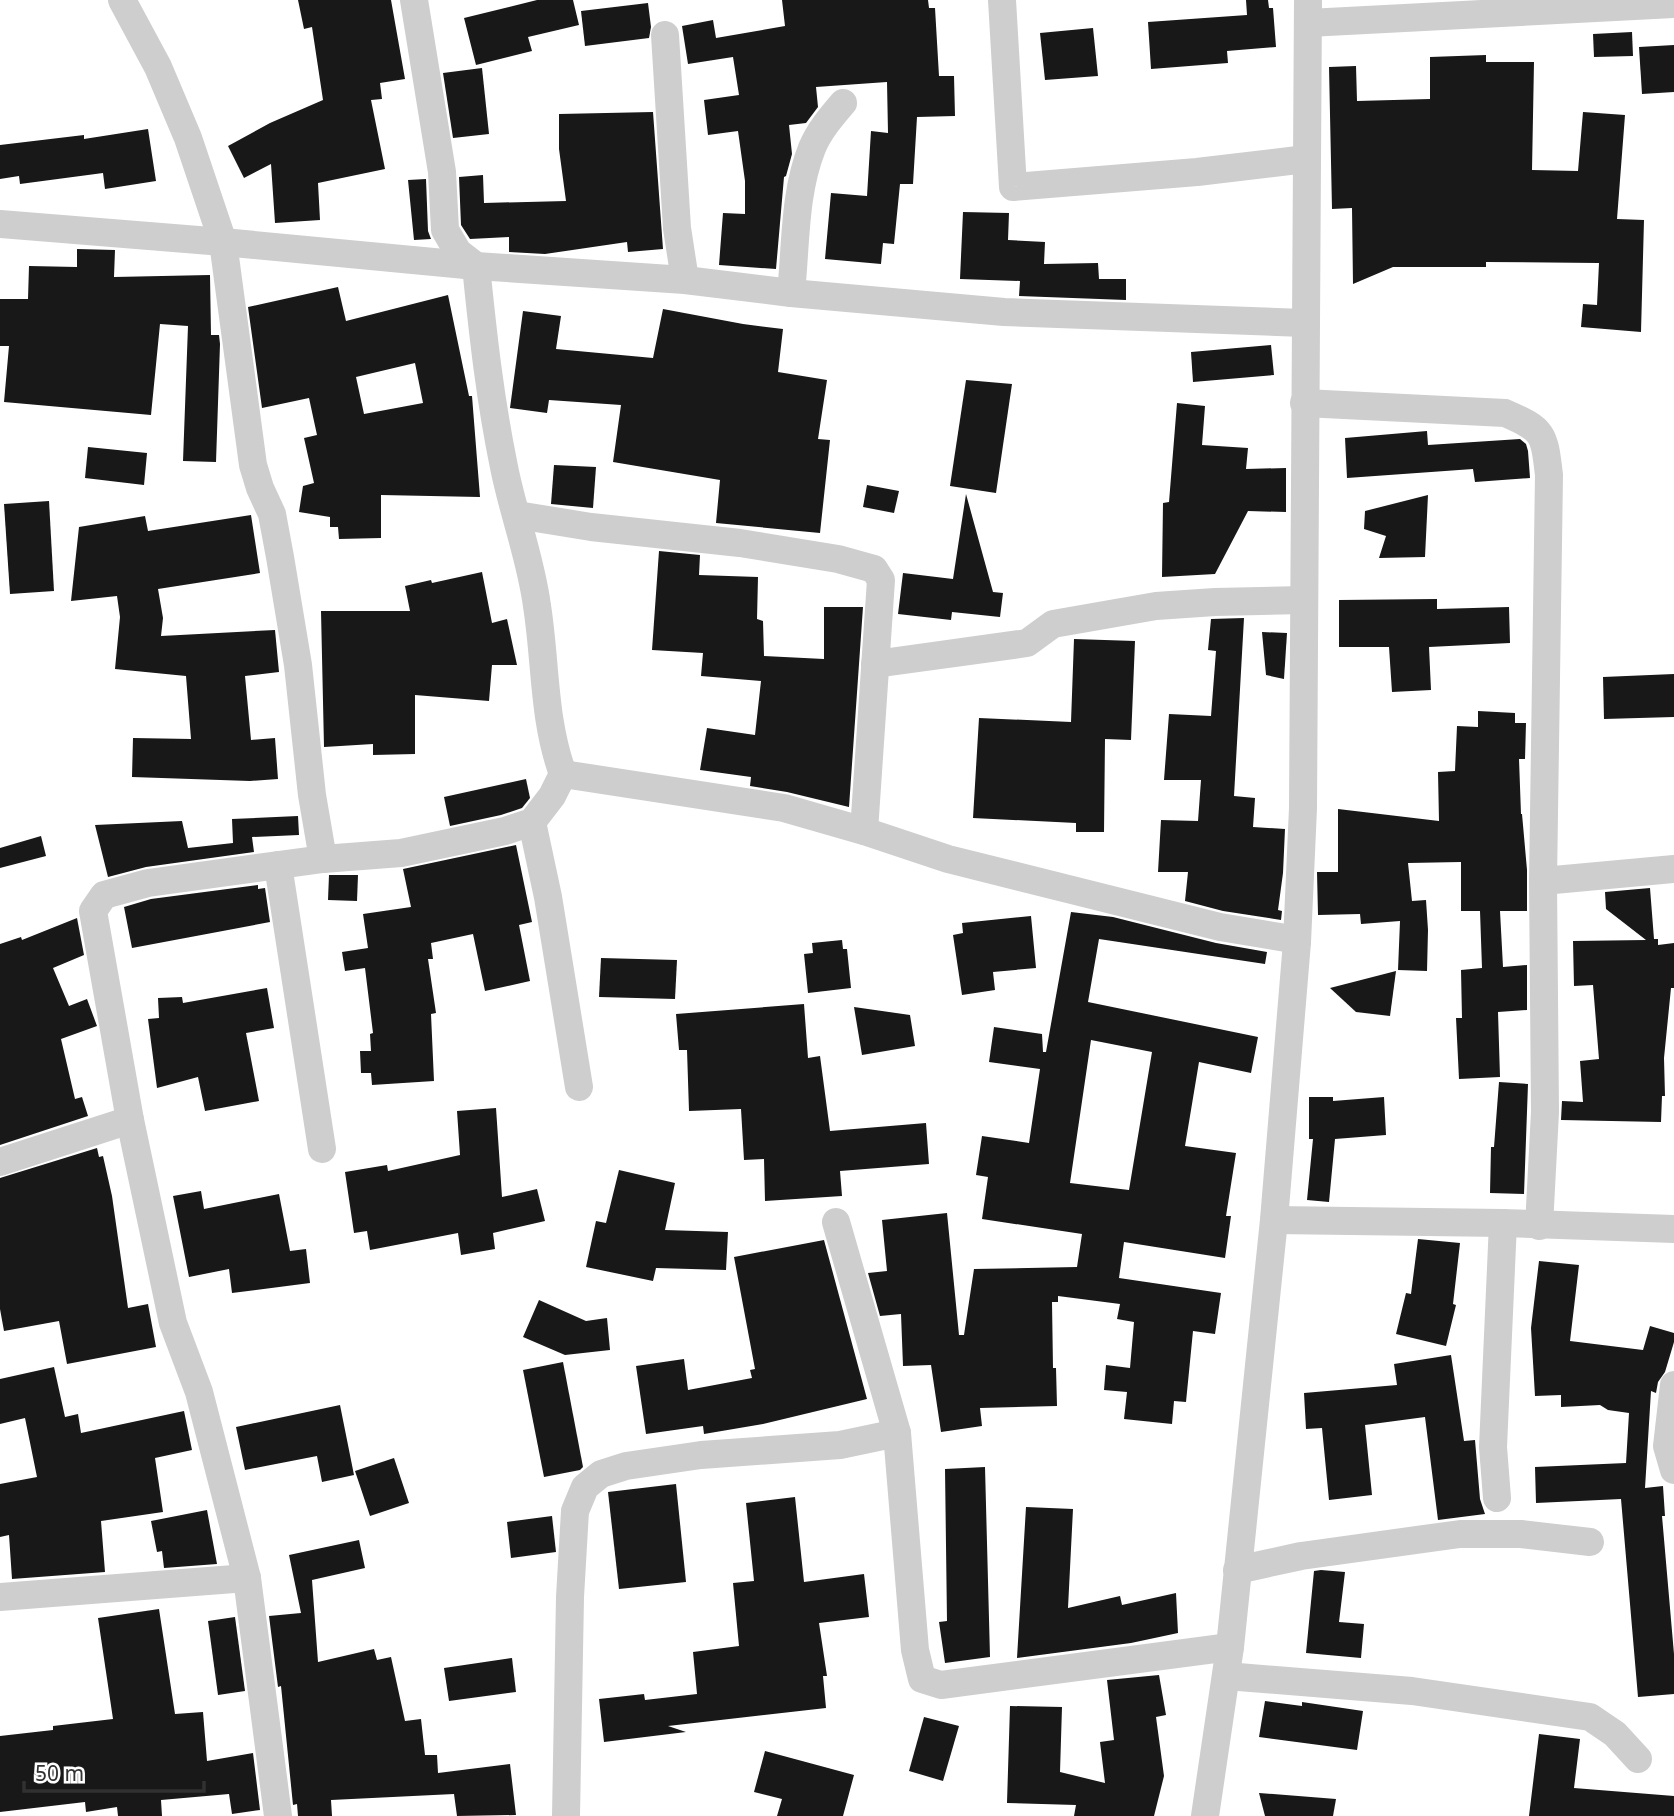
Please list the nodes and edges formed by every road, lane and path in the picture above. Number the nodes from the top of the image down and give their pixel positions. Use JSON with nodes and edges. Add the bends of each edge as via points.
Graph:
{"nodes":[{"id":1,"x":122,"y":0,"type":"edge"},
{"id":2,"x":414,"y":0,"type":"edge"},
{"id":3,"x":1002,"y":0,"type":"edge"},
{"id":4,"x":1674,"y":4,"type":"edge"},
{"id":5,"x":1308,"y":11,"type":"edge"},
{"id":6,"x":665,"y":35,"type":"dead end"},
{"id":7,"x":843,"y":103,"type":"dead end"},
{"id":8,"x":1306,"y":159,"type":"junction"},
{"id":9,"x":0,"y":224,"type":"edge"},
{"id":10,"x":223,"y":242,"type":"junction"},
{"id":11,"x":476,"y":267,"type":"junction"},
{"id":12,"x":685,"y":280,"type":"junction"},
{"id":13,"x":791,"y":293,"type":"junction"},
{"id":14,"x":1304,"y":323,"type":"junction"},
{"id":15,"x":1304,"y":403,"type":"junction"},
{"id":16,"x":517,"y":516,"type":"junction"},
{"id":17,"x":1304,"y":600,"type":"junction"},
{"id":18,"x":875,"y":664,"type":"junction"},
{"id":19,"x":563,"y":774,"type":"junction"},
{"id":20,"x":532,"y":822,"type":"junction"},
{"id":21,"x":864,"y":831,"type":"junction"},
{"id":22,"x":323,"y":859,"type":"junction"},
{"id":23,"x":278,"y":865,"type":"junction"},
{"id":24,"x":1674,"y":869,"type":"edge"},
{"id":25,"x":1544,"y":881,"type":"junction"},
{"id":26,"x":1297,"y":942,"type":"junction"},
{"id":27,"x":579,"y":1087,"type":"dead end"},
{"id":28,"x":130,"y":1120,"type":"junction"},
{"id":29,"x":323,"y":1149,"type":"dead end"},
{"id":30,"x":0,"y":1162,"type":"edge"},
{"id":31,"x":1274,"y":1220,"type":"junction"},
{"id":32,"x":835,"y":1222,"type":"dead end"},
{"id":33,"x":1503,"y":1223,"type":"junction"},
{"id":34,"x":1539,"y":1226,"type":"junction"},
{"id":35,"x":1674,"y":1229,"type":"edge"},
{"id":36,"x":1674,"y":1385,"type":"edge"},
{"id":37,"x":897,"y":1433,"type":"junction"},
{"id":38,"x":1674,"y":1470,"type":"edge"},
{"id":39,"x":1497,"y":1498,"type":"dead end"},
{"id":40,"x":1590,"y":1542,"type":"dead end"},
{"id":41,"x":1237,"y":1570,"type":"junction"},
{"id":42,"x":247,"y":1578,"type":"junction"},
{"id":43,"x":0,"y":1597,"type":"edge"},
{"id":44,"x":1230,"y":1647,"type":"junction"},
{"id":45,"x":1227,"y":1676,"type":"junction"},
{"id":46,"x":1638,"y":1759,"type":"dead end"},
{"id":47,"x":278,"y":1816,"type":"edge"},
{"id":48,"x":566,"y":1816,"type":"edge"},
{"id":49,"x":1205,"y":1816,"type":"edge"}],
"edges":[{"from":1,"to":10,"type":"street","via":[[188,138]]},
{"from":2,"to":11,"type":"street","via":[[442,172],[445,230],[458,252]]},
{"from":3,"to":8,"type":"street","via":[[1013,187],[1197,173]]},
{"from":4,"to":5,"type":"street"},
{"from":5,"to":8,"type":"street"},
{"from":6,"to":12,"type":"street","via":[[675,202]]},
{"from":7,"to":13,"type":"street","via":[[813,146],[801,183]]},
{"from":8,"to":14,"type":"street"},
{"from":9,"to":10,"type":"street"},
{"from":10,"to":11,"type":"street"},
{"from":10,"to":22,"type":"street","via":[[253,465],[272,514],[298,665]]},
{"from":11,"to":12,"type":"street"},
{"from":11,"to":16,"type":"street","via":[[489,392]]},
{"from":12,"to":13,"type":"street"},
{"from":13,"to":14,"type":"street","via":[[1004,312]]},
{"from":14,"to":15,"type":"street"},
{"from":15,"to":17,"type":"street"},
{"from":15,"to":25,"type":"street","via":[[1505,413],[1534,425],[1546,444]]},
{"from":16,"to":18,"type":"street","via":[[740,543],[874,569],[881,580]]},
{"from":16,"to":19,"type":"street","via":[[537,605],[548,720]]},
{"from":17,"to":18,"type":"street","via":[[1156,606],[1053,624],[1027,643]]},
{"from":17,"to":26,"type":"street"},
{"from":18,"to":21,"type":"street"},
{"from":19,"to":20,"type":"street"},
{"from":19,"to":21,"type":"street","via":[[784,808]]},
{"from":20,"to":22,"type":"street","via":[[401,853]]},
{"from":20,"to":27,"type":"street"},
{"from":21,"to":26,"type":"street","via":[[948,859]]},
{"from":22,"to":23,"type":"street"},
{"from":23,"to":28,"type":"street","via":[[148,883],[104,895],[93,911]]},
{"from":23,"to":29,"type":"street"},
{"from":24,"to":25,"type":"street"},
{"from":25,"to":34,"type":"street","via":[[1545,1112]]},
{"from":26,"to":31,"type":"street"},
{"from":28,"to":30,"type":"street"},
{"from":28,"to":42,"type":"street","via":[[173,1323],[199,1392]]},
{"from":31,"to":33,"type":"street"},
{"from":31,"to":41,"type":"street"},
{"from":32,"to":37,"type":"street"},
{"from":33,"to":34,"type":"street"},
{"from":33,"to":39,"type":"street","via":[[1493,1447]]},
{"from":34,"to":35,"type":"street"},
{"from":36,"to":38,"type":"street","via":[[1667,1446]]},
{"from":37,"to":44,"type":"street","via":[[915,1650],[922,1679],[941,1685]]},
{"from":37,"to":48,"type":"street","via":[[840,1445],[701,1455],[626,1466],[601,1474],[585,1487],[576,1511],[570,1597]]},
{"from":40,"to":41,"type":"street","via":[[1521,1534],[1460,1534],[1301,1556]]},
{"from":41,"to":44,"type":"street"},
{"from":42,"to":43,"type":"street"},
{"from":42,"to":47,"type":"street"},
{"from":44,"to":45,"type":"street"},
{"from":45,"to":46,"type":"street","via":[[1412,1691],[1590,1717],[1615,1734]]},
{"from":45,"to":49,"type":"street"}]}
